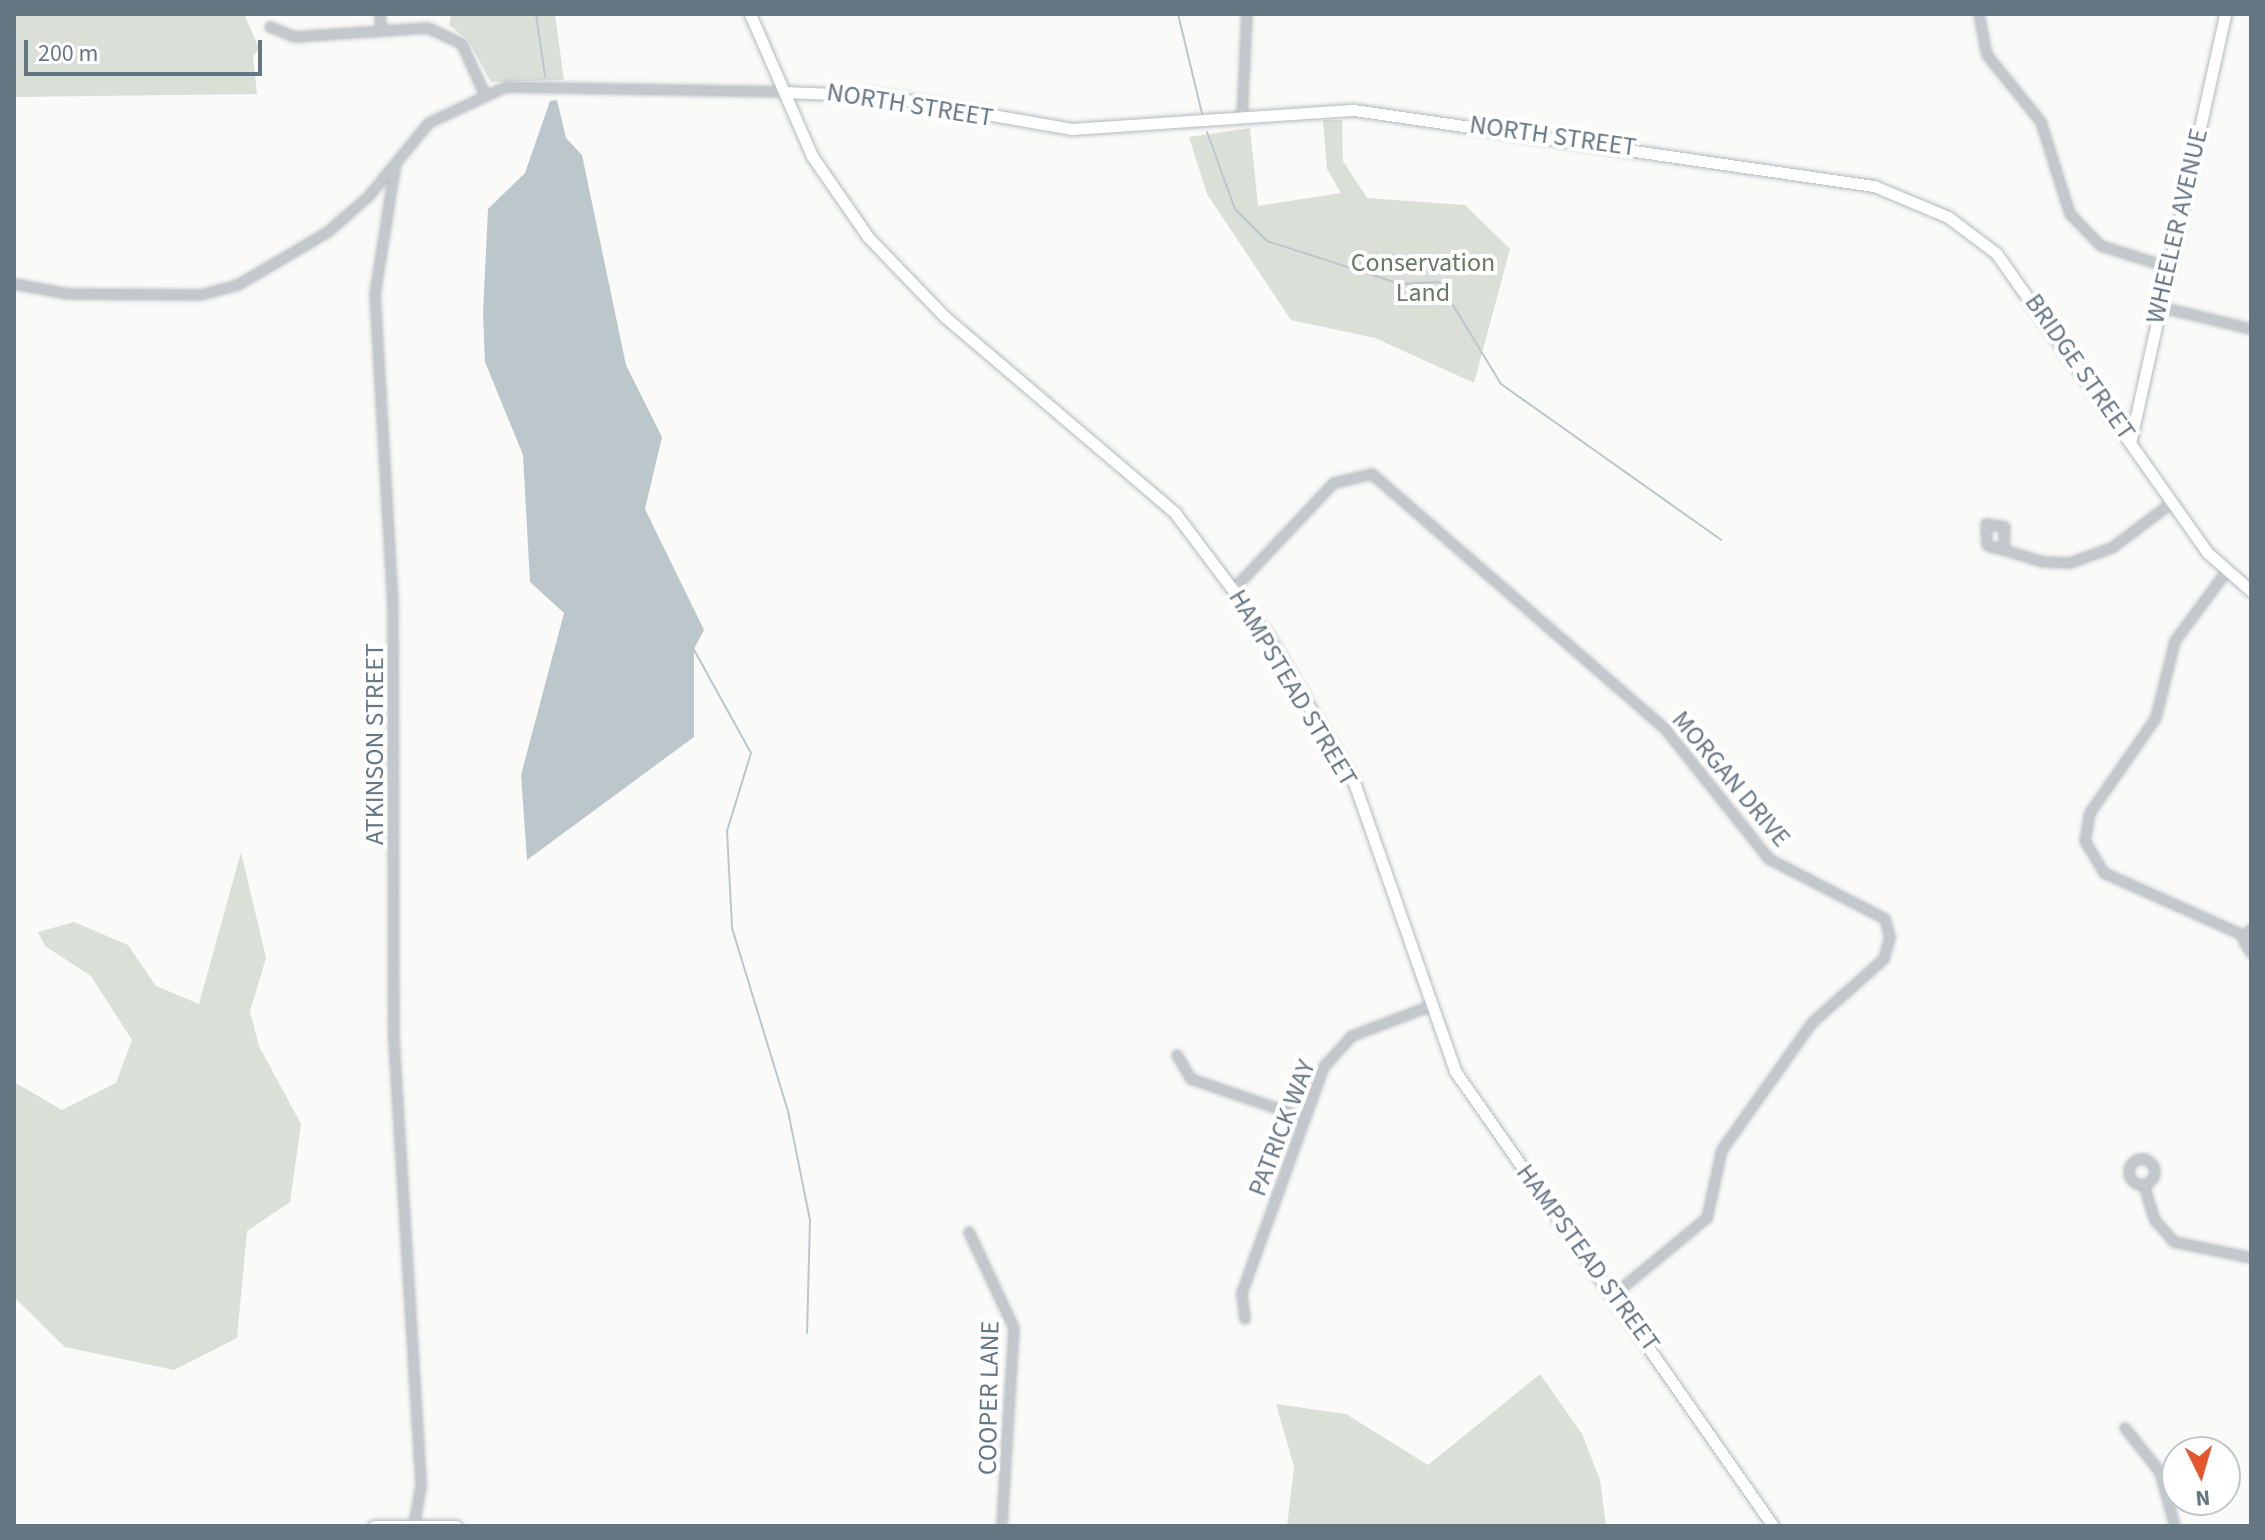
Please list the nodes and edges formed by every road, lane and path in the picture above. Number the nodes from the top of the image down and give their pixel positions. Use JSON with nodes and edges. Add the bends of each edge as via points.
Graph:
{"nodes":[{"id":1,"x":380,"y":14,"type":"edge"},
{"id":2,"x":750,"y":14,"type":"edge"},
{"id":3,"x":1247,"y":14,"type":"edge"},
{"id":4,"x":1979,"y":14,"type":"edge"},
{"id":5,"x":2225,"y":14,"type":"edge"},
{"id":6,"x":270,"y":27,"type":"dead end"},
{"id":7,"x":381,"y":30,"type":"junction"},
{"id":8,"x":784,"y":92,"type":"junction"},
{"id":9,"x":484,"y":93,"type":"junction"},
{"id":10,"x":1242,"y":119,"type":"junction"},
{"id":11,"x":395,"y":168,"type":"junction"},
{"id":12,"x":1874,"y":186,"type":"joint"},
{"id":13,"x":2168,"y":267,"type":"junction"},
{"id":14,"x":14,"y":284,"type":"edge"},
{"id":15,"x":2160,"y":307,"type":"junction"},
{"id":16,"x":2251,"y":329,"type":"edge"},
{"id":17,"x":2131,"y":439,"type":"junction"},
{"id":18,"x":2173,"y":502,"type":"junction"},
{"id":19,"x":2004,"y":550,"type":"dead end"},
{"id":20,"x":2227,"y":571,"type":"junction"},
{"id":21,"x":1234,"y":589,"type":"junction"},
{"id":22,"x":2251,"y":591,"type":"edge"},
{"id":23,"x":2248,"y":933,"type":"edge"},
{"id":24,"x":2251,"y":953,"type":"edge"},
{"id":25,"x":1428,"y":1007,"type":"junction"},
{"id":26,"x":1177,"y":1055,"type":"dead end"},
{"id":27,"x":1305,"y":1118,"type":"junction"},
{"id":28,"x":2144,"y":1185,"type":"dead end"},
{"id":29,"x":969,"y":1232,"type":"dead end"},
{"id":30,"x":2251,"y":1258,"type":"edge"},
{"id":31,"x":1614,"y":1295,"type":"junction"},
{"id":32,"x":1245,"y":1319,"type":"dead end"},
{"id":33,"x":2125,"y":1428,"type":"dead end"},
{"id":34,"x":414,"y":1524,"type":"edge"},
{"id":35,"x":374,"y":1526,"type":"edge"},
{"id":36,"x":456,"y":1526,"type":"edge"},
{"id":37,"x":1002,"y":1526,"type":"edge"},
{"id":38,"x":1773,"y":1526,"type":"edge"},
{"id":39,"x":2175,"y":1526,"type":"edge"}],
"edges":[{"from":1,"to":7,"type":"street"},
{"from":2,"to":8,"type":"street","name":"HAMPSTEAD STREET"},
{"from":3,"to":10,"type":"street"},
{"from":4,"to":13,"type":"street","via":[[1987,55],[2041,122],[2078,224],[2101,246]]},
{"from":5,"to":13,"type":"street","name":"WHEELER AVENUE"},
{"from":6,"to":7,"type":"street","via":[[295,37]]},
{"from":7,"to":9,"type":"street","via":[[450,35],[472,57]]},
{"from":8,"to":9,"type":"street","name":"NORTH STREET","via":[[524,85]]},
{"from":8,"to":10,"type":"street","name":"NORTH STREET","via":[[883,96],[1072,129]]},
{"from":8,"to":21,"type":"street","name":"HAMPSTEAD STREET","via":[[812,156],[868,237],[945,317],[1175,513]]},
{"from":9,"to":11,"type":"street","name":"NORTH STREET","via":[[429,123]]},
{"from":10,"to":12,"type":"street","name":"NORTH STREET","via":[[1371,112]]},
{"from":11,"to":14,"type":"street","name":"NORTH STREET","via":[[328,232],[219,293],[68,294]]},
{"from":11,"to":34,"type":"street","name":"ATKINSON STREET","via":[[375,294],[390,495],[394,1041],[421,1486]]},
{"from":12,"to":17,"type":"street","name":"BRIDGE STREET","via":[[1948,217],[1996,253]]},
{"from":13,"to":15,"type":"street","name":"WHEELER AVENUE"},
{"from":15,"to":16,"type":"street"},
{"from":15,"to":17,"type":"street","name":"WHEELER AVENUE"},
{"from":17,"to":18,"type":"street","name":"BRIDGE STREET"},
{"from":18,"to":19,"type":"street","via":[[2112,548],[2078,562]]},
{"from":18,"to":20,"type":"street","name":"BRIDGE STREET"},
{"from":20,"to":22,"type":"street","name":"BRIDGE STREET"},
{"from":20,"to":23,"type":"street","via":[[2175,641],[2156,718],[2090,813],[2085,841],[2104,873]]},
{"from":21,"to":25,"type":"street","name":"HAMPSTEAD STREET","via":[[1355,785],[1393,882]]},
{"from":21,"to":31,"type":"street","name":"MORGAN DRIVE","via":[[1334,483],[1372,474],[1666,730],[1769,859],[1885,919],[1890,937],[1884,959],[1812,1023],[1722,1150],[1707,1218]]},
{"from":23,"to":24,"type":"street"},
{"from":25,"to":27,"type":"street","name":"PATRICK WAY","via":[[1367,1028],[1333,1052]]},
{"from":25,"to":31,"type":"street","name":"HAMPSTEAD STREET","via":[[1468,1092]]},
{"from":26,"to":27,"type":"street","via":[[1191,1079]]},
{"from":27,"to":32,"type":"street","name":"PATRICK WAY","via":[[1242,1293]]},
{"from":28,"to":30,"type":"street","via":[[2155,1220],[2174,1242]]},
{"from":29,"to":37,"type":"street","name":"COOPER LANE","via":[[1011,1308],[1014,1328]]},
{"from":31,"to":38,"type":"street","name":"HAMPSTEAD STREET"},
{"from":33,"to":39,"type":"street","via":[[2160,1472]]},
{"from":34,"to":35,"type":"street"},
{"from":34,"to":36,"type":"street"}]}
